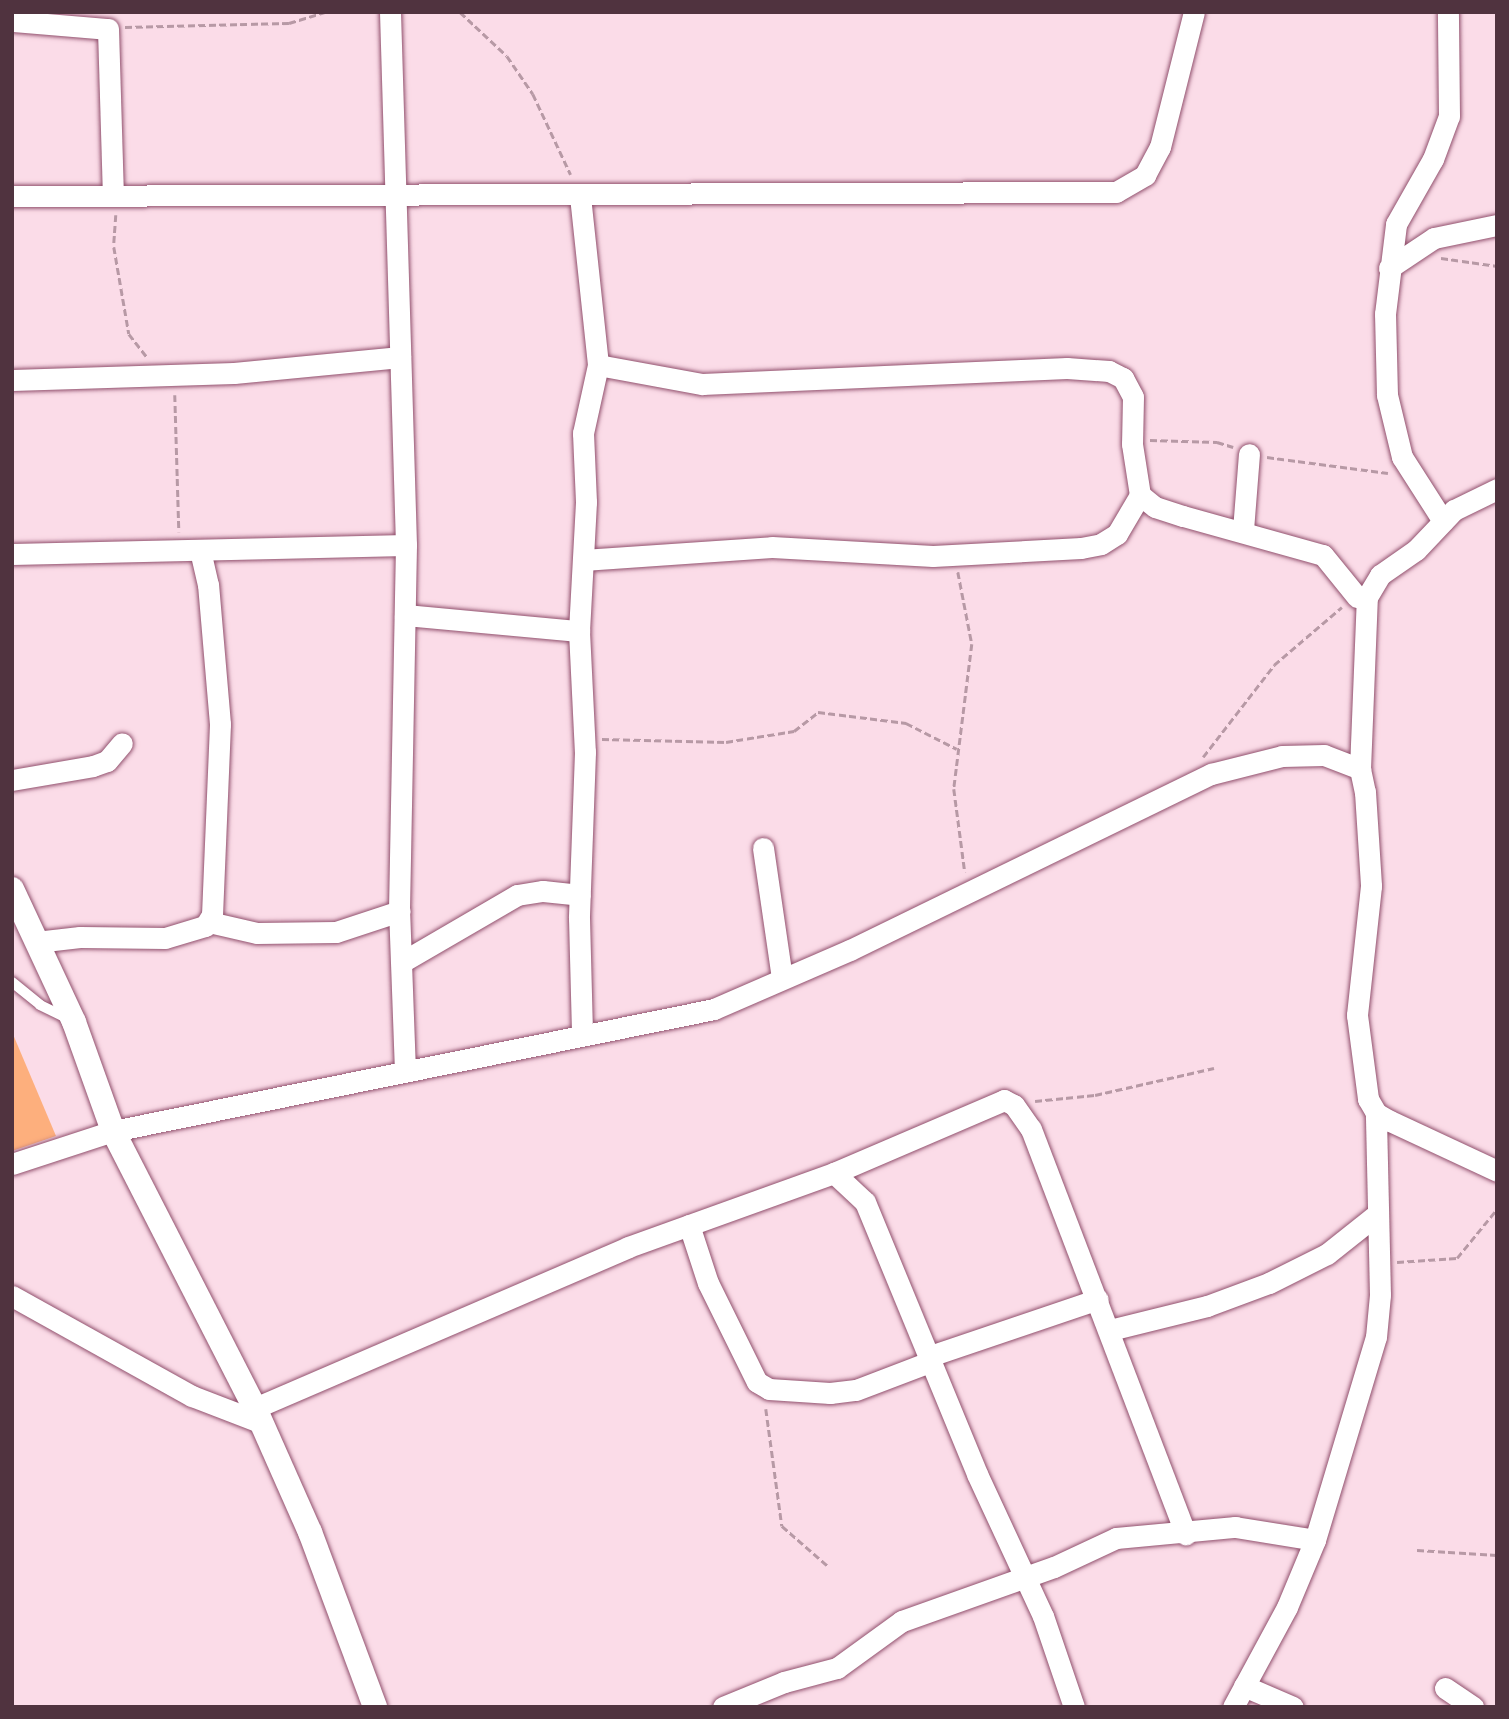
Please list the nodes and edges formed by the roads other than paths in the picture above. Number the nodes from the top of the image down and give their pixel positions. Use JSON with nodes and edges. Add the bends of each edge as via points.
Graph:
{"nodes":[{"id":1,"x":390,"y":12,"type":"edge"},
{"id":2,"x":1194,"y":12,"type":"edge"},
{"id":3,"x":1448,"y":12,"type":"edge"},
{"id":4,"x":12,"y":21,"type":"edge"},
{"id":5,"x":396,"y":191,"type":"junction"},
{"id":6,"x":115,"y":194,"type":"junction"},
{"id":7,"x":12,"y":196,"type":"edge"},
{"id":8,"x":580,"y":196,"type":"junction"},
{"id":9,"x":1497,"y":225,"type":"edge"},
{"id":10,"x":1389,"y":268,"type":"junction"},
{"id":11,"x":400,"y":357,"type":"junction"},
{"id":12,"x":598,"y":365,"type":"junction"},
{"id":13,"x":12,"y":380,"type":"edge"},
{"id":14,"x":1249,"y":454,"type":"dead end"},
{"id":15,"x":1497,"y":489,"type":"edge"},
{"id":16,"x":1140,"y":495,"type":"junction"},
{"id":17,"x":1443,"y":521,"type":"junction"},
{"id":18,"x":1243,"y":530,"type":"junction"},
{"id":19,"x":406,"y":545,"type":"junction"},
{"id":20,"x":189,"y":551,"type":"junction"},
{"id":21,"x":12,"y":554,"type":"edge"},
{"id":22,"x":583,"y":560,"type":"junction"},
{"id":23,"x":582,"y":584,"type":"junction"},
{"id":24,"x":1357,"y":597,"type":"road end"},
{"id":25,"x":405,"y":615,"type":"junction"},
{"id":26,"x":541,"y":626,"type":"junction"},
{"id":27,"x":579,"y":631,"type":"junction"},
{"id":28,"x":122,"y":743,"type":"dead end"},
{"id":29,"x":1360,"y":768,"type":"junction"},
{"id":30,"x":12,"y":780,"type":"edge"},
{"id":31,"x":763,"y":848,"type":"dead end"},
{"id":32,"x":12,"y":889,"type":"edge"},
{"id":33,"x":580,"y":895,"type":"junction"},
{"id":34,"x":400,"y":911,"type":"junction"},
{"id":35,"x":209,"y":922,"type":"junction"},
{"id":36,"x":36,"y":942,"type":"junction"},
{"id":37,"x":401,"y":962,"type":"junction"},
{"id":38,"x":782,"y":978,"type":"junction"},
{"id":39,"x":12,"y":982,"type":"edge"},
{"id":40,"x":75,"y":1021,"type":"junction"},
{"id":41,"x":582,"y":1035,"type":"junction"},
{"id":42,"x":405,"y":1070,"type":"junction"},
{"id":43,"x":1376,"y":1113,"type":"junction"},
{"id":44,"x":113,"y":1131,"type":"junction"},
{"id":45,"x":12,"y":1164,"type":"edge"},
{"id":46,"x":1497,"y":1171,"type":"edge"},
{"id":47,"x":834,"y":1173,"type":"junction"},
{"id":48,"x":1376,"y":1215,"type":"junction"},
{"id":49,"x":689,"y":1225,"type":"junction"},
{"id":50,"x":12,"y":1296,"type":"edge"},
{"id":51,"x":1098,"y":1298,"type":"junction"},
{"id":52,"x":1110,"y":1331,"type":"junction"},
{"id":53,"x":931,"y":1359,"type":"junction"},
{"id":54,"x":259,"y":1415,"type":"junction"},
{"id":55,"x":1186,"y":1534,"type":"junction"},
{"id":56,"x":1315,"y":1540,"type":"junction"},
{"id":57,"x":1021,"y":1575,"type":"junction"},
{"id":58,"x":1244,"y":1686,"type":"junction"},
{"id":59,"x":1445,"y":1688,"type":"dead end"},
{"id":60,"x":375,"y":1707,"type":"edge"},
{"id":61,"x":723,"y":1707,"type":"edge"},
{"id":62,"x":1074,"y":1707,"type":"edge"},
{"id":63,"x":1233,"y":1707,"type":"edge"},
{"id":64,"x":1293,"y":1707,"type":"edge"},
{"id":65,"x":1473,"y":1707,"type":"edge"}],
"edges":[{"from":1,"to":5,"type":"street"},
{"from":2,"to":8,"type":"street","via":[[1160,147],[1145,175],[1116,192]]},
{"from":3,"to":10,"type":"street","via":[[1449,116],[1433,159],[1396,224]]},
{"from":4,"to":6,"type":"street","via":[[108,29]]},
{"from":5,"to":6,"type":"street"},
{"from":5,"to":8,"type":"street"},
{"from":5,"to":11,"type":"street"},
{"from":6,"to":7,"type":"street"},
{"from":8,"to":12,"type":"street"},
{"from":9,"to":10,"type":"street","via":[[1460,230],[1410,251]]},
{"from":10,"to":17,"type":"street","via":[[1387,395],[1409,472]]},
{"from":11,"to":13,"type":"street","via":[[357,365]]},
{"from":11,"to":19,"type":"street"},
{"from":12,"to":16,"type":"street","via":[[702,384],[1097,368],[1123,378],[1133,397],[1132,444]]},
{"from":12,"to":22,"type":"street","via":[[583,433]]},
{"from":14,"to":18,"type":"street"},
{"from":15,"to":17,"type":"street","via":[[1473,498]]},
{"from":16,"to":18,"type":"street","via":[[1165,510]]},
{"from":16,"to":22,"type":"street","via":[[1117,534],[1101,544],[956,554],[772,547]]},
{"from":17,"to":29,"type":"street","via":[[1416,550],[1380,575],[1367,597]]},
{"from":18,"to":24,"type":"street","via":[[1323,555]]},
{"from":19,"to":20,"type":"street"},
{"from":19,"to":25,"type":"street"},
{"from":20,"to":21,"type":"street"},
{"from":20,"to":35,"type":"street","via":[[208,584],[220,724]]},
{"from":22,"to":23,"type":"street"},
{"from":23,"to":26,"type":"street","via":[[566,607]]},
{"from":23,"to":27,"type":"street"},
{"from":25,"to":26,"type":"street"},
{"from":25,"to":34,"type":"street"},
{"from":26,"to":27,"type":"street"},
{"from":27,"to":33,"type":"street","via":[[584,738]]},
{"from":28,"to":30,"type":"street","via":[[115,754],[93,766]]},
{"from":29,"to":38,"type":"street","via":[[1324,755],[1241,763]]},
{"from":29,"to":43,"type":"street","via":[[1370,836],[1371,886],[1357,1016],[1364,1078]]},
{"from":31,"to":38,"type":"street"},
{"from":32,"to":36,"type":"street"},
{"from":33,"to":37,"type":"street","via":[[543,891],[517,895]]},
{"from":33,"to":41,"type":"street"},
{"from":34,"to":35,"type":"street","via":[[337,932],[257,933]]},
{"from":34,"to":37,"type":"street"},
{"from":35,"to":36,"type":"street","via":[[165,938],[80,937]]},
{"from":36,"to":40,"type":"street"},
{"from":37,"to":42,"type":"street"},
{"from":38,"to":41,"type":"street","via":[[702,1012]]},
{"from":39,"to":40,"type":"lane","via":[[40,1005]]},
{"from":40,"to":44,"type":"street"},
{"from":41,"to":42,"type":"street"},
{"from":42,"to":44,"type":"street"},
{"from":43,"to":46,"type":"street"},
{"from":43,"to":48,"type":"street"},
{"from":44,"to":45,"type":"street"},
{"from":44,"to":54,"type":"street"},
{"from":47,"to":49,"type":"street"},
{"from":47,"to":51,"type":"street","via":[[992,1104],[1011,1104],[1031,1129]]},
{"from":47,"to":53,"type":"street","via":[[865,1202]]},
{"from":48,"to":52,"type":"street","via":[[1327,1254],[1269,1283],[1207,1306]]},
{"from":48,"to":56,"type":"street","via":[[1376,1337]]},
{"from":49,"to":53,"type":"street","via":[[709,1283],[757,1382],[769,1389],[856,1390]]},
{"from":49,"to":54,"type":"street","via":[[526,1289]]},
{"from":50,"to":54,"type":"street","via":[[192,1396]]},
{"from":51,"to":52,"type":"street"},
{"from":51,"to":53,"type":"street"},
{"from":52,"to":55,"type":"street"},
{"from":53,"to":57,"type":"street"},
{"from":54,"to":60,"type":"street","via":[[310,1532]]},
{"from":55,"to":56,"type":"street","via":[[1235,1527]]},
{"from":55,"to":57,"type":"street","via":[[1116,1538],[1054,1567]]},
{"from":56,"to":58,"type":"street","via":[[1287,1607]]},
{"from":57,"to":61,"type":"street","via":[[902,1621],[837,1668],[784,1682]]},
{"from":57,"to":62,"type":"street","via":[[1043,1616]]},
{"from":58,"to":63,"type":"street"},
{"from":58,"to":64,"type":"street"},
{"from":59,"to":65,"type":"street"}]}
